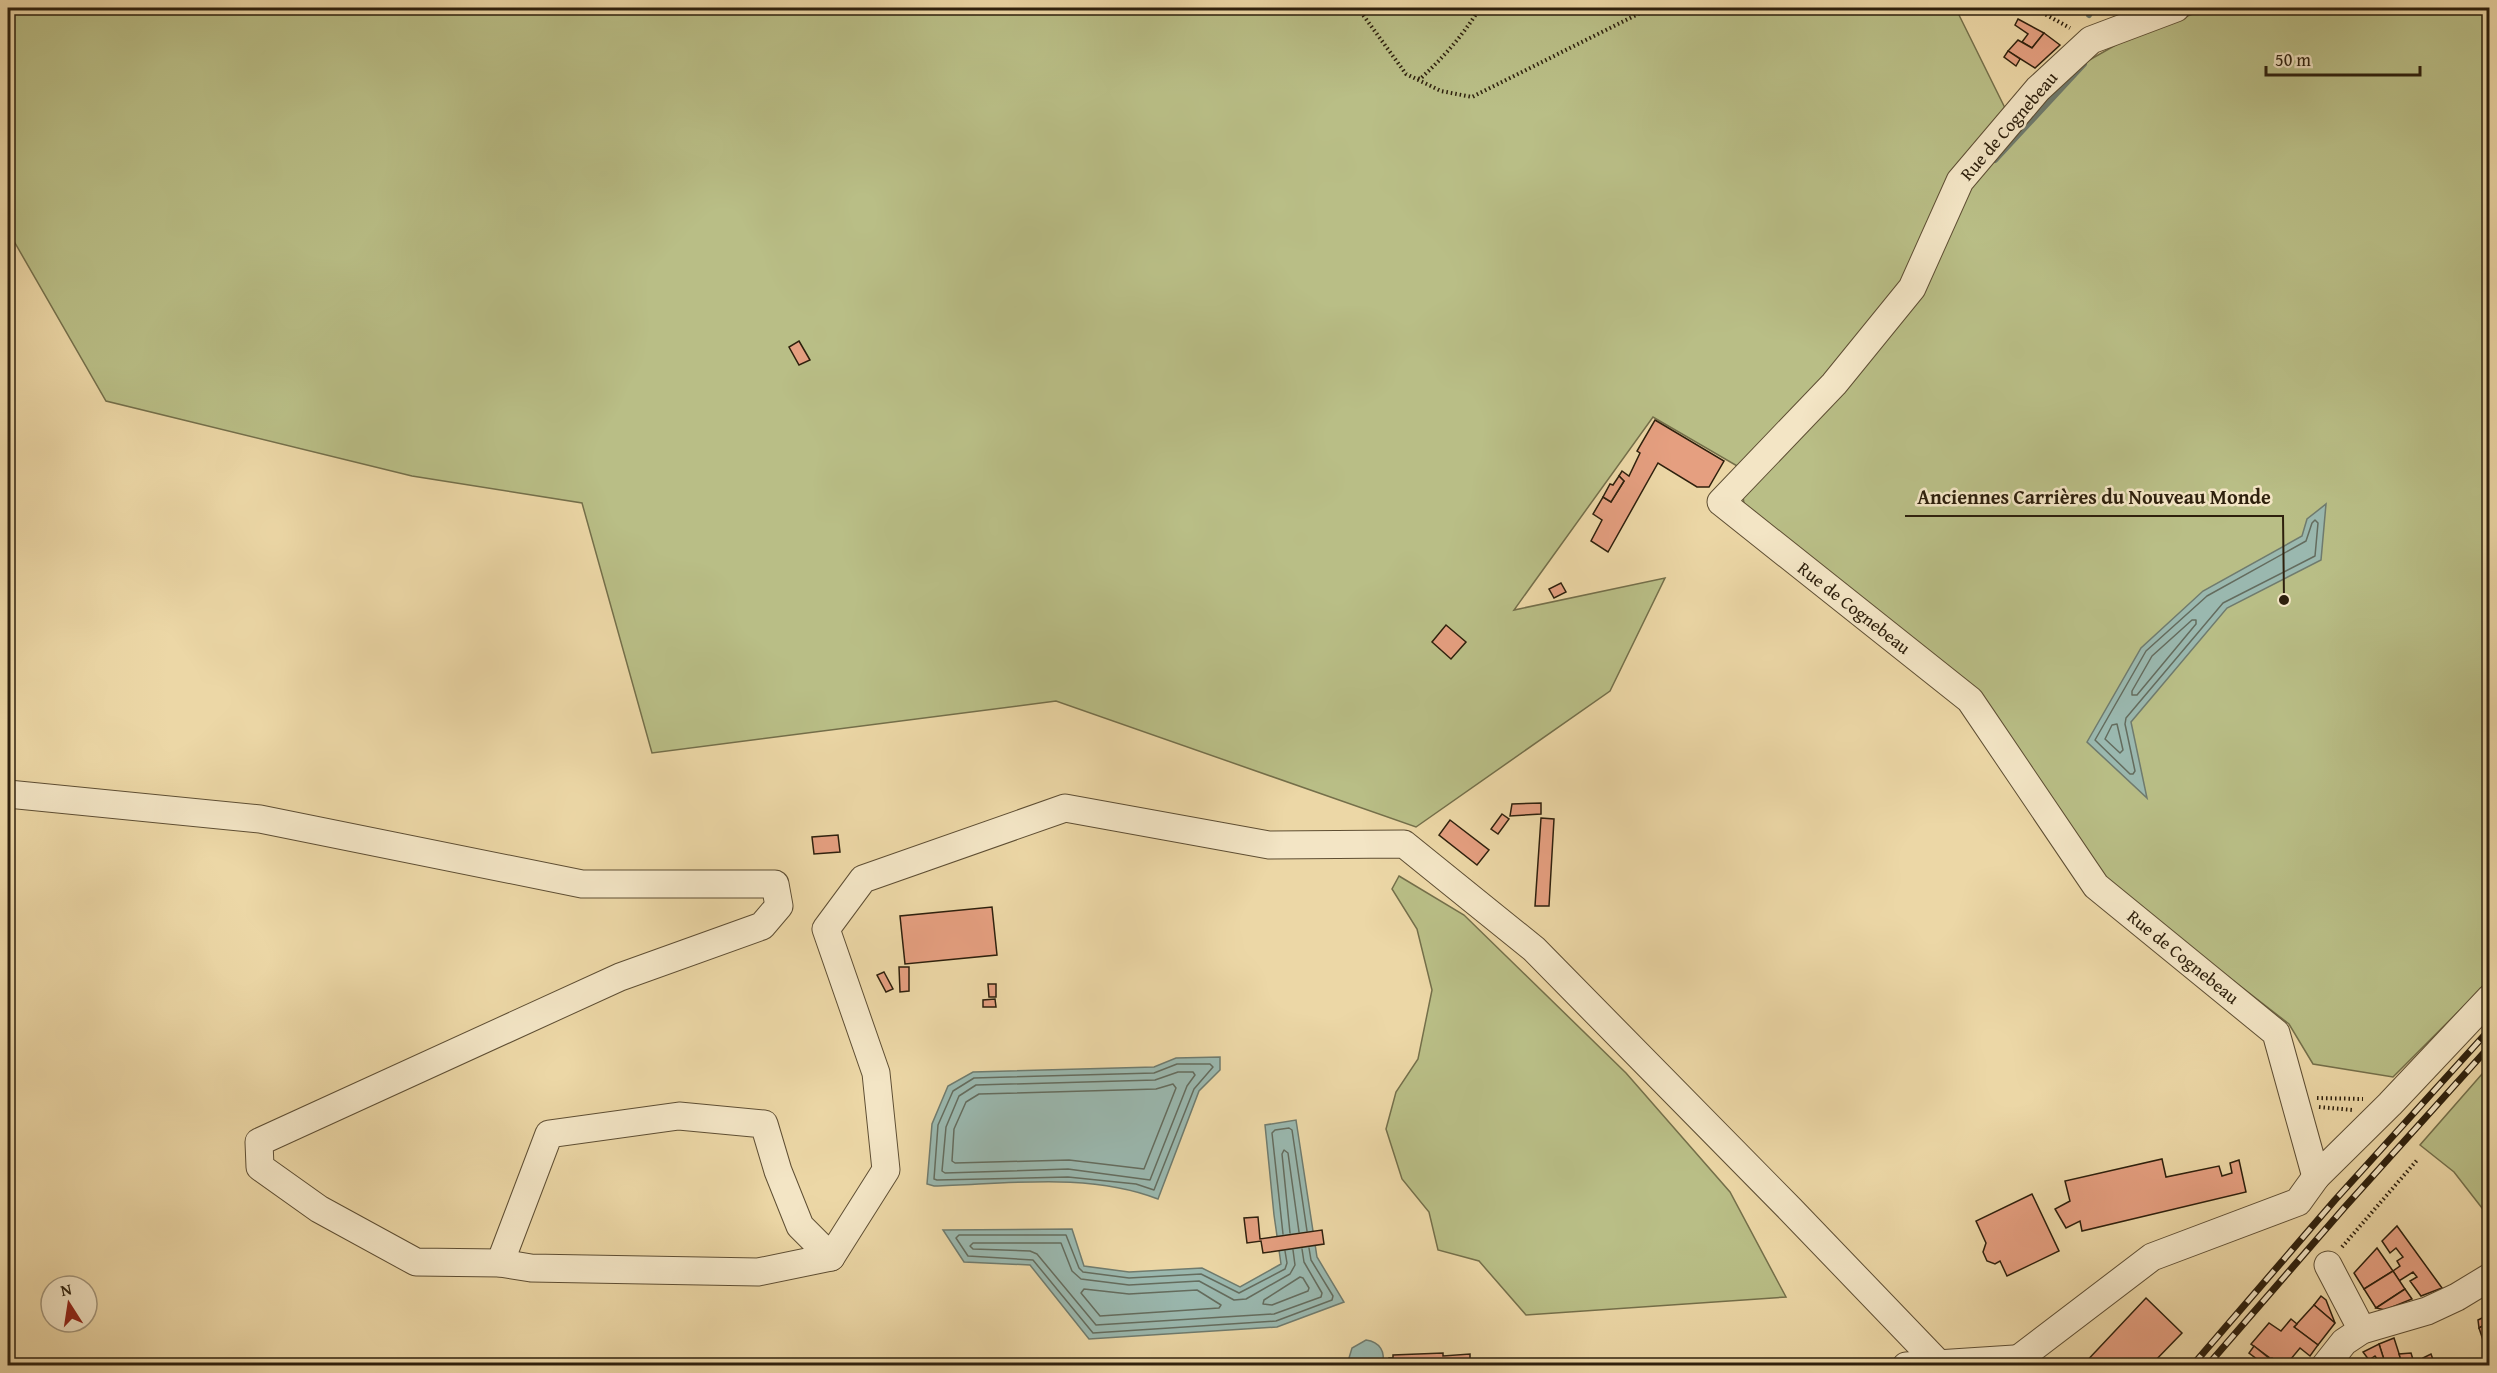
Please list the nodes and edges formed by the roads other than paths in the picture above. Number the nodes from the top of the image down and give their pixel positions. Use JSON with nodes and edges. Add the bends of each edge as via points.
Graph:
{"nodes":[{"id":1,"x":2176,"y":8,"type":"edge"},
{"id":2,"x":8,"y":794,"type":"edge"},
{"id":3,"x":2490,"y":998,"type":"edge"},
{"id":4,"x":2316,"y":1177,"type":"junction"},
{"id":5,"x":831,"y":1257,"type":"junction"},
{"id":6,"x":500,"y":1263,"type":"junction"},
{"id":7,"x":2328,"y":1265,"type":"road end"},
{"id":8,"x":2490,"y":1277,"type":"edge"},
{"id":9,"x":2362,"y":1330,"type":"junction"},
{"id":10,"x":2011,"y":1362,"type":"edge"},
{"id":11,"x":1940,"y":1364,"type":"junction"},
{"id":12,"x":1906,"y":1365,"type":"edge"},
{"id":13,"x":2325,"y":1365,"type":"edge"}],
"edges":[{"from":1,"to":4,"type":"street","name":"Rue de Cognebeau","via":[[2091,40],[2038,89],[1960,181],[1912,288],[1834,384],[1720,502],[1970,700],[2096,886],[2276,1033]]},
{"from":2,"to":6,"type":"street","via":[[260,819],[582,884],[775,884],[779,906],[762,926],[620,977],[259,1142],[260,1167],[319,1209],[416,1262]]},
{"from":3,"to":4,"type":"street"},
{"from":4,"to":10,"type":"street","via":[[2298,1202],[2152,1257]]},
{"from":5,"to":6,"type":"street","via":[[758,1272],[531,1268]]},
{"from":5,"to":6,"type":"street","via":[[800,1226],[764,1124],[680,1116],[549,1134]]},
{"from":5,"to":11,"type":"street","via":[[886,1170],[876,1073],[826,928],[863,879],[1065,808],[1269,845],[1404,844],[1534,949]]},
{"from":7,"to":9,"type":"street"},
{"from":8,"to":9,"type":"street","via":[[2427,1311]]},
{"from":9,"to":13,"type":"street","via":[[2344,1342]]},
{"from":10,"to":11,"type":"street"},
{"from":11,"to":12,"type":"street"}]}
